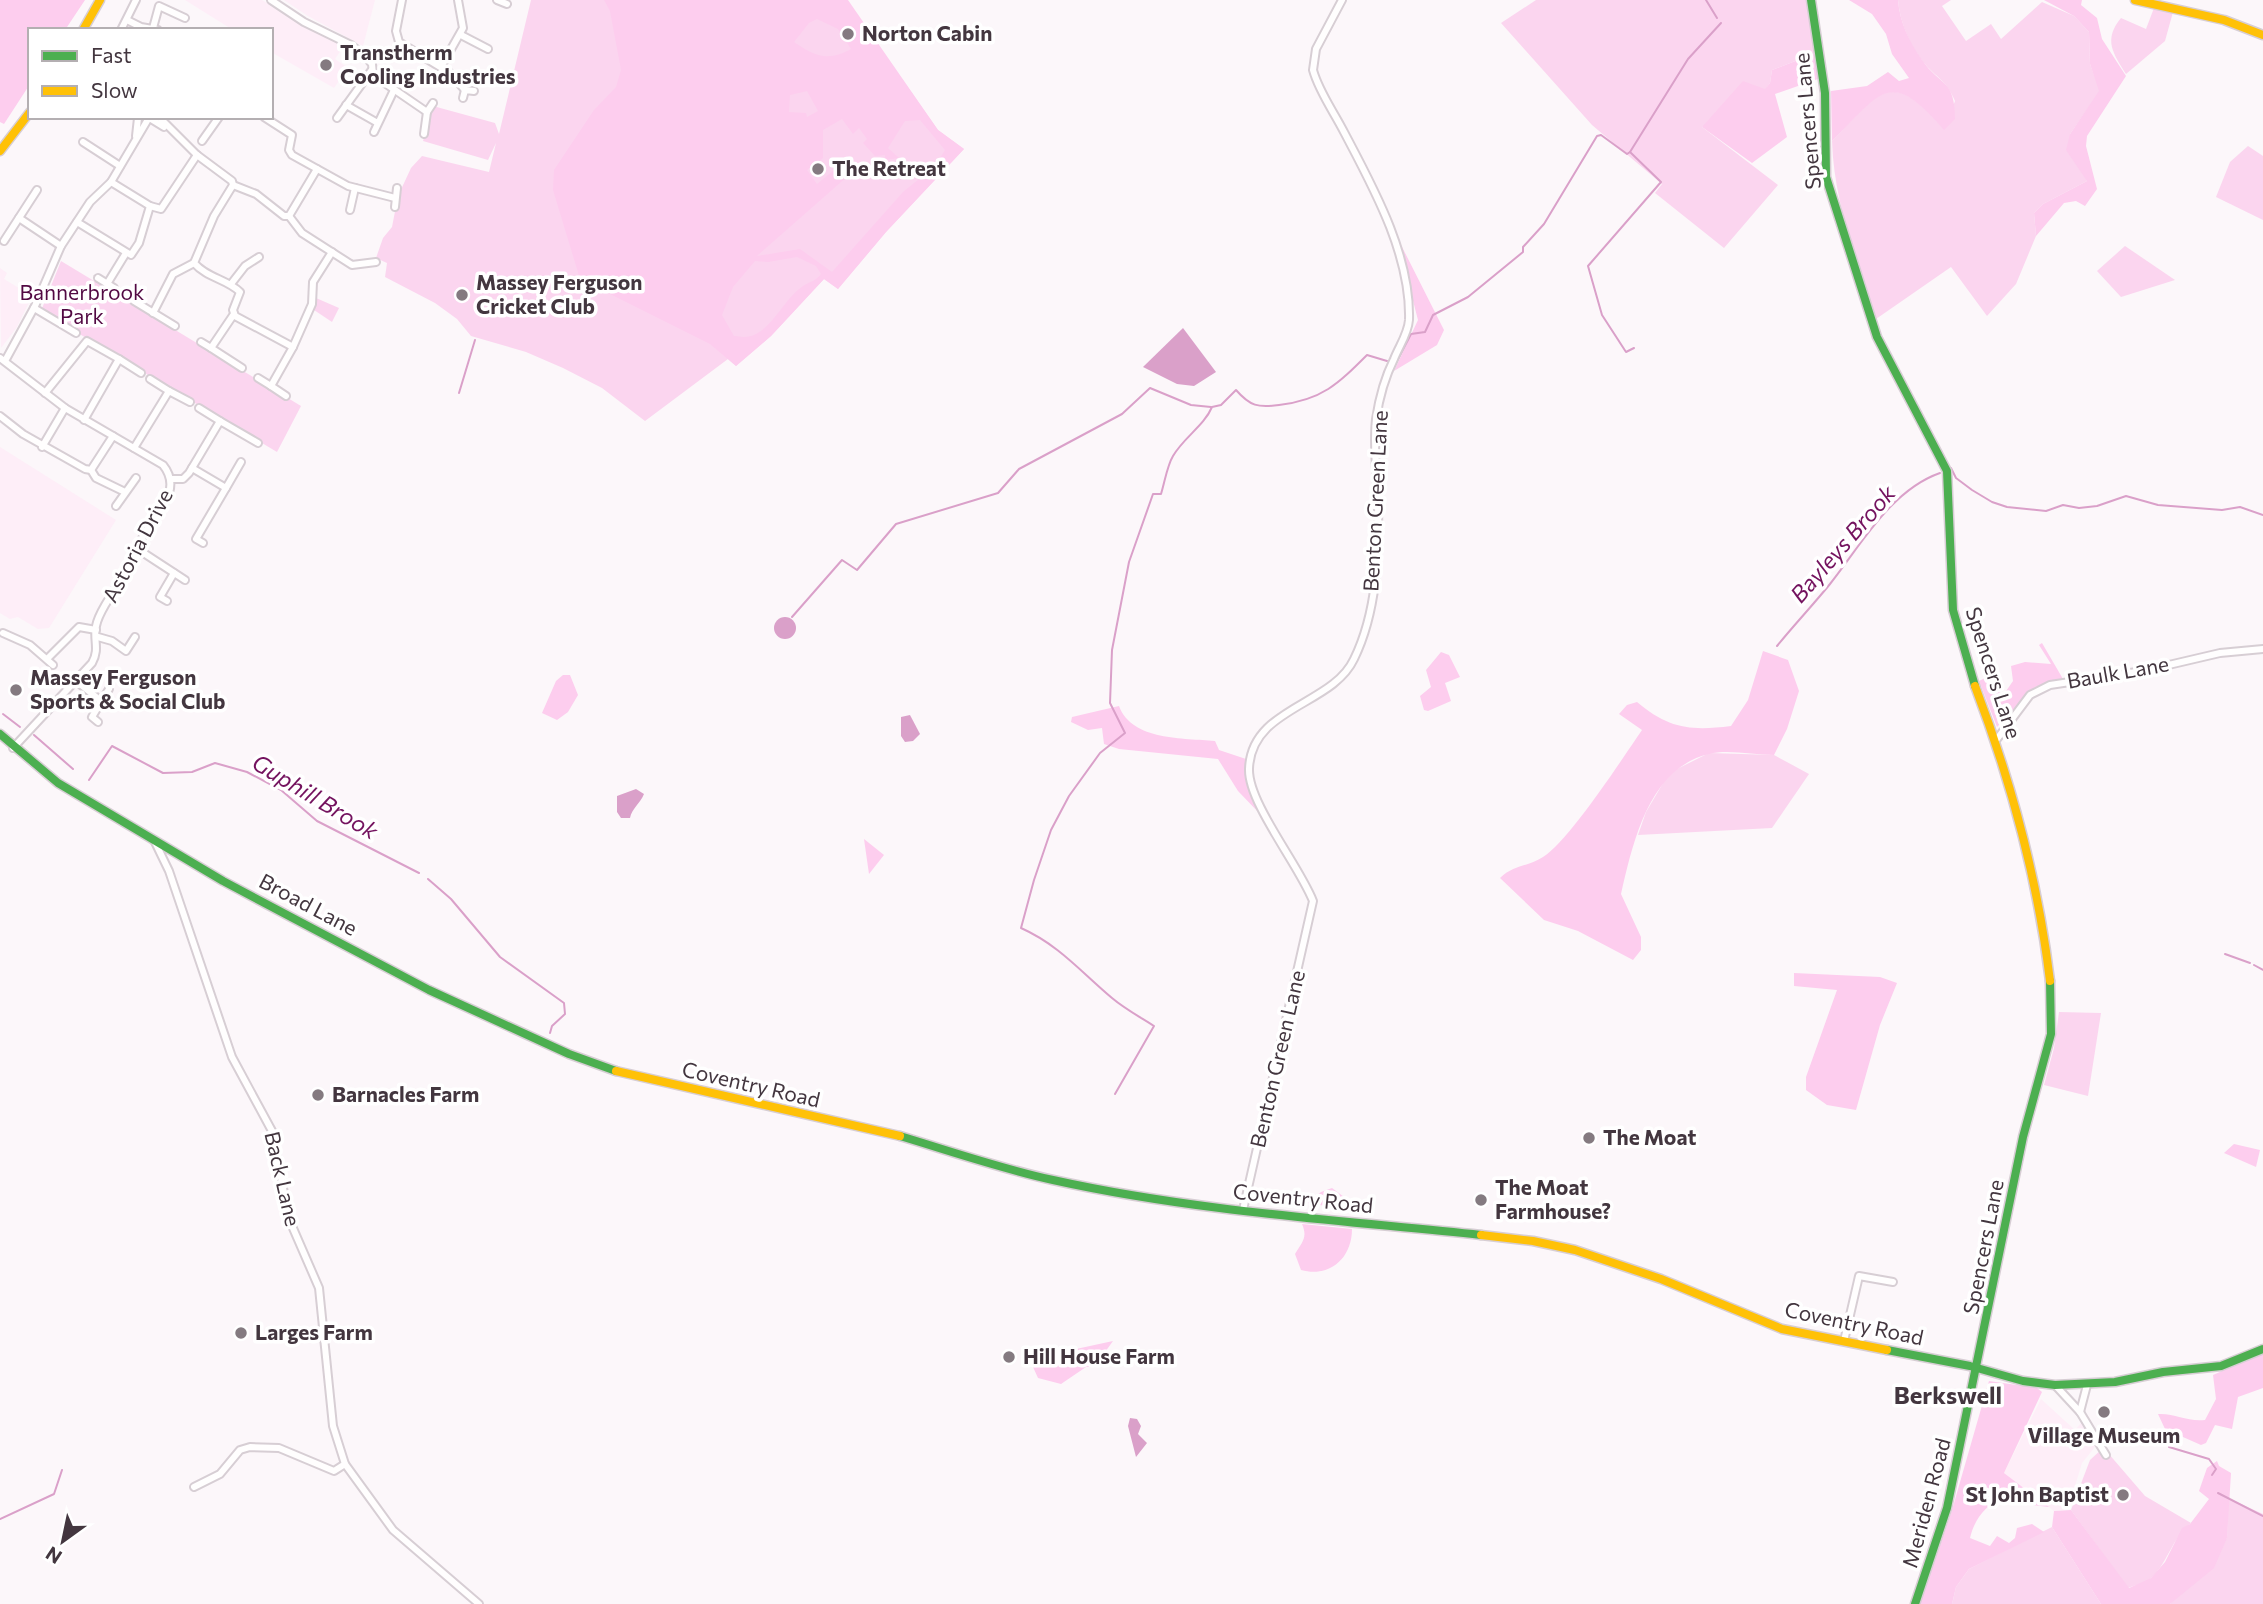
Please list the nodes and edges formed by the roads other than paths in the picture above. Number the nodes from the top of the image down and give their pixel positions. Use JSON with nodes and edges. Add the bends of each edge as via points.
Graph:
{"nodes":[{"id":1,"x":100,"y":0,"type":"edge"},
{"id":2,"x":136,"y":0,"type":"edge"},
{"id":3,"x":271,"y":0,"type":"edge"},
{"id":4,"x":402,"y":0,"type":"edge"},
{"id":5,"x":458,"y":0,"type":"edge"},
{"id":6,"x":497,"y":0,"type":"edge"},
{"id":7,"x":1342,"y":0,"type":"edge"},
{"id":8,"x":1811,"y":0,"type":"edge"},
{"id":9,"x":2136,"y":0,"type":"edge"},
{"id":10,"x":507,"y":4,"type":"dead end"},
{"id":11,"x":185,"y":18,"type":"dead end"},
{"id":12,"x":127,"y":20,"type":"junction"},
{"id":13,"x":84,"y":28,"type":"edge"},
{"id":14,"x":122,"y":28,"type":"edge"},
{"id":15,"x":150,"y":28,"type":"edge"},
{"id":16,"x":153,"y":28,"type":"edge"},
{"id":17,"x":461,"y":35,"type":"junction"},
{"id":18,"x":2263,"y":36,"type":"edge"},
{"id":19,"x":488,"y":49,"type":"dead end"},
{"id":20,"x":441,"y":67,"type":"junction"},
{"id":21,"x":371,"y":71,"type":"junction"},
{"id":22,"x":394,"y":90,"type":"junction"},
{"id":23,"x":466,"y":90,"type":"junction"},
{"id":24,"x":474,"y":92,"type":"dead end"},
{"id":25,"x":463,"y":98,"type":"dead end"},
{"id":26,"x":433,"y":103,"type":"dead end"},
{"id":27,"x":346,"y":105,"type":"junction"},
{"id":28,"x":427,"y":112,"type":"junction"},
{"id":29,"x":28,"y":114,"type":"edge"},
{"id":30,"x":337,"y":118,"type":"dead end"},
{"id":31,"x":138,"y":119,"type":"edge"},
{"id":32,"x":152,"y":119,"type":"edge"},
{"id":33,"x":218,"y":119,"type":"edge"},
{"id":34,"x":267,"y":119,"type":"edge"},
{"id":35,"x":376,"y":122,"type":"junction"},
{"id":36,"x":374,"y":132,"type":"dead end"},
{"id":37,"x":424,"y":134,"type":"dead end"},
{"id":38,"x":136,"y":138,"type":"junction"},
{"id":39,"x":202,"y":141,"type":"dead end"},
{"id":40,"x":83,"y":142,"type":"dead end"},
{"id":41,"x":0,"y":151,"type":"edge"},
{"id":42,"x":197,"y":155,"type":"junction"},
{"id":43,"x":120,"y":166,"type":"junction"},
{"id":44,"x":317,"y":169,"type":"junction"},
{"id":45,"x":111,"y":182,"type":"junction"},
{"id":46,"x":233,"y":185,"type":"junction"},
{"id":47,"x":355,"y":188,"type":"junction"},
{"id":48,"x":397,"y":188,"type":"dead end"},
{"id":49,"x":37,"y":190,"type":"dead end"},
{"id":50,"x":395,"y":198,"type":"junction"},
{"id":51,"x":150,"y":206,"type":"junction"},
{"id":52,"x":395,"y":207,"type":"dead end"},
{"id":53,"x":350,"y":210,"type":"dead end"},
{"id":54,"x":289,"y":216,"type":"junction"},
{"id":55,"x":19,"y":218,"type":"junction"},
{"id":56,"x":77,"y":222,"type":"junction"},
{"id":57,"x":2,"y":240,"type":"edge"},
{"id":58,"x":12,"y":246,"type":"dead end"},
{"id":59,"x":61,"y":246,"type":"junction"},
{"id":60,"x":126,"y":253,"type":"junction"},
{"id":61,"x":332,"y":253,"type":"junction"},
{"id":62,"x":259,"y":257,"type":"dead end"},
{"id":63,"x":376,"y":262,"type":"dead end"},
{"id":64,"x":194,"y":264,"type":"junction"},
{"id":65,"x":98,"y":278,"type":"dead end"},
{"id":66,"x":107,"y":284,"type":"junction"},
{"id":67,"x":231,"y":284,"type":"junction"},
{"id":68,"x":114,"y":288,"type":"dead end"},
{"id":69,"x":134,"y":301,"type":"dead end"},
{"id":70,"x":34,"y":308,"type":"junction"},
{"id":71,"x":153,"y":313,"type":"junction"},
{"id":72,"x":233,"y":314,"type":"junction"},
{"id":73,"x":175,"y":326,"type":"dead end"},
{"id":74,"x":76,"y":333,"type":"dead end"},
{"id":75,"x":201,"y":342,"type":"dead end"},
{"id":76,"x":293,"y":347,"type":"junction"},
{"id":77,"x":211,"y":348,"type":"junction"},
{"id":78,"x":118,"y":359,"type":"junction"},
{"id":79,"x":2,"y":360,"type":"edge"},
{"id":80,"x":242,"y":368,"type":"dead end"},
{"id":81,"x":141,"y":373,"type":"dead end"},
{"id":82,"x":258,"y":378,"type":"dead end"},
{"id":83,"x":150,"y":379,"type":"dead end"},
{"id":84,"x":271,"y":386,"type":"junction"},
{"id":85,"x":169,"y":391,"type":"junction"},
{"id":86,"x":45,"y":393,"type":"junction"},
{"id":87,"x":286,"y":396,"type":"dead end"},
{"id":88,"x":190,"y":402,"type":"dead end"},
{"id":89,"x":65,"y":408,"type":"junction"},
{"id":90,"x":199,"y":408,"type":"dead end"},
{"id":91,"x":0,"y":416,"type":"edge"},
{"id":92,"x":84,"y":420,"type":"junction"},
{"id":93,"x":220,"y":421,"type":"junction"},
{"id":94,"x":113,"y":436,"type":"junction"},
{"id":95,"x":258,"y":443,"type":"dead end"},
{"id":96,"x":43,"y":447,"type":"junction"},
{"id":97,"x":134,"y":448,"type":"junction"},
{"id":98,"x":241,"y":462,"type":"dead end"},
{"id":99,"x":192,"y":468,"type":"junction"},
{"id":100,"x":91,"y":470,"type":"junction"},
{"id":101,"x":136,"y":478,"type":"dead end"},
{"id":102,"x":172,"y":479,"type":"junction"},
{"id":103,"x":226,"y":488,"type":"junction"},
{"id":104,"x":125,"y":492,"type":"junction"},
{"id":105,"x":116,"y":506,"type":"dead end"},
{"id":106,"x":196,"y":540,"type":"dead end"},
{"id":107,"x":139,"y":550,"type":"junction"},
{"id":108,"x":174,"y":573,"type":"junction"},
{"id":109,"x":184,"y":580,"type":"dead end"},
{"id":110,"x":160,"y":597,"type":"dead end"},
{"id":111,"x":17,"y":628,"type":"dead end"},
{"id":112,"x":3,"y":632,"type":"dead end"},
{"id":113,"x":97,"y":634,"type":"junction"},
{"id":114,"x":13,"y":636,"type":"junction"},
{"id":115,"x":135,"y":637,"type":"dead end"},
{"id":116,"x":2263,"y":649,"type":"edge"},
{"id":117,"x":47,"y":659,"type":"junction"},
{"id":118,"x":54,"y":665,"type":"dead end"},
{"id":119,"x":75,"y":680,"type":"junction"},
{"id":120,"x":109,"y":689,"type":"dead end"},
{"id":121,"x":101,"y":701,"type":"junction"},
{"id":122,"x":98,"y":722,"type":"dead end"},
{"id":123,"x":0,"y":734,"type":"edge"},
{"id":124,"x":1997,"y":740,"type":"junction"},
{"id":125,"x":13,"y":748,"type":"junction"},
{"id":126,"x":154,"y":840,"type":"junction"},
{"id":127,"x":620,"y":1072,"type":"joint"},
{"id":128,"x":1243,"y":1210,"type":"junction"},
{"id":129,"x":1894,"y":1282,"type":"dead end"},
{"id":130,"x":1844,"y":1341,"type":"junction"},
{"id":131,"x":2263,"y":1349,"type":"edge"},
{"id":132,"x":1978,"y":1369,"type":"junction"},
{"id":133,"x":2055,"y":1385,"type":"junction"},
{"id":134,"x":2087,"y":1385,"type":"junction"},
{"id":135,"x":2080,"y":1412,"type":"junction"},
{"id":136,"x":2106,"y":1455,"type":"dead end"},
{"id":137,"x":345,"y":1464,"type":"junction"},
{"id":138,"x":194,"y":1487,"type":"dead end"},
{"id":139,"x":479,"y":1604,"type":"edge"},
{"id":140,"x":1915,"y":1604,"type":"edge"}],
"edges":[{"from":1,"to":13,"type":"street"},
{"from":2,"to":12,"type":"street"},
{"from":3,"to":21,"type":"street","via":[[351,45],[372,64]]},
{"from":4,"to":20,"type":"street","via":[[396,31],[399,42]]},
{"from":5,"to":17,"type":"street"},
{"from":6,"to":10,"type":"street"},
{"from":7,"to":128,"type":"street","name":"Benton Green Lane","via":[[1316,50],[1313,71],[1394,240],[1409,321],[1385,379],[1376,419],[1377,558],[1361,643],[1349,669],[1336,682],[1271,725],[1257,742],[1249,767],[1254,793],[1313,901]]},
{"from":8,"to":124,"type":"street","name":"Spencers Lane","via":[[1825,93],[1826,177],[1877,337],[1947,471],[1952,610]]},
{"from":9,"to":18,"type":"street","via":[[2224,20]]},
{"from":11,"to":16,"type":"street","via":[[159,6]]},
{"from":12,"to":14,"type":"street"},
{"from":12,"to":15,"type":"street"},
{"from":17,"to":19,"type":"street"},
{"from":17,"to":20,"type":"street"},
{"from":20,"to":23,"type":"street"},
{"from":21,"to":22,"type":"street"},
{"from":21,"to":27,"type":"street"},
{"from":22,"to":28,"type":"street"},
{"from":22,"to":35,"type":"street"},
{"from":23,"to":24,"type":"street"},
{"from":23,"to":25,"type":"street"},
{"from":26,"to":28,"type":"street"},
{"from":27,"to":30,"type":"street"},
{"from":27,"to":35,"type":"street"},
{"from":28,"to":37,"type":"street"},
{"from":29,"to":41,"type":"street"},
{"from":31,"to":38,"type":"street"},
{"from":32,"to":38,"type":"street"},
{"from":32,"to":42,"type":"street"},
{"from":33,"to":39,"type":"street","via":[[211,136]]},
{"from":34,"to":44,"type":"street","via":[[292,135],[292,155]]},
{"from":35,"to":36,"type":"street"},
{"from":38,"to":43,"type":"street"},
{"from":40,"to":43,"type":"street"},
{"from":42,"to":46,"type":"street","via":[[231,178]]},
{"from":42,"to":51,"type":"street","via":[[164,206]]},
{"from":43,"to":45,"type":"street"},
{"from":44,"to":47,"type":"street"},
{"from":44,"to":54,"type":"street"},
{"from":45,"to":51,"type":"street"},
{"from":45,"to":56,"type":"street"},
{"from":46,"to":54,"type":"street"},
{"from":46,"to":64,"type":"street"},
{"from":47,"to":50,"type":"street"},
{"from":47,"to":53,"type":"street"},
{"from":48,"to":50,"type":"street"},
{"from":49,"to":55,"type":"street"},
{"from":50,"to":52,"type":"street"},
{"from":51,"to":60,"type":"street","via":[[135,252]]},
{"from":54,"to":61,"type":"street","via":[[302,233]]},
{"from":55,"to":57,"type":"street"},
{"from":55,"to":59,"type":"street"},
{"from":56,"to":59,"type":"street"},
{"from":56,"to":60,"type":"street"},
{"from":57,"to":58,"type":"street"},
{"from":59,"to":70,"type":"street"},
{"from":60,"to":66,"type":"street"},
{"from":61,"to":63,"type":"street","via":[[355,266]]},
{"from":61,"to":76,"type":"street","via":[[313,282],[312,304]]},
{"from":62,"to":67,"type":"street"},
{"from":64,"to":67,"type":"street","via":[[205,274]]},
{"from":64,"to":71,"type":"street","via":[[173,274]]},
{"from":65,"to":66,"type":"street"},
{"from":66,"to":68,"type":"street"},
{"from":67,"to":72,"type":"street","via":[[241,294]]},
{"from":69,"to":71,"type":"street"},
{"from":70,"to":74,"type":"street"},
{"from":70,"to":79,"type":"street"},
{"from":71,"to":73,"type":"street"},
{"from":72,"to":76,"type":"street"},
{"from":72,"to":77,"type":"street"},
{"from":75,"to":77,"type":"street"},
{"from":76,"to":84,"type":"street"},
{"from":77,"to":80,"type":"street"},
{"from":78,"to":81,"type":"street"},
{"from":78,"to":86,"type":"street","via":[[87,341]]},
{"from":78,"to":92,"type":"street"},
{"from":79,"to":86,"type":"street","name":"Astoria Drive"},
{"from":82,"to":84,"type":"street"},
{"from":83,"to":85,"type":"street"},
{"from":84,"to":87,"type":"street"},
{"from":85,"to":88,"type":"street"},
{"from":85,"to":97,"type":"street"},
{"from":86,"to":89,"type":"street","name":"Astoria Drive"},
{"from":89,"to":92,"type":"street","name":"Astoria Drive"},
{"from":89,"to":96,"type":"street"},
{"from":90,"to":93,"type":"street"},
{"from":91,"to":96,"type":"street"},
{"from":92,"to":94,"type":"street","name":"Astoria Drive"},
{"from":93,"to":95,"type":"street"},
{"from":93,"to":99,"type":"street"},
{"from":94,"to":97,"type":"street","name":"Astoria Drive"},
{"from":94,"to":100,"type":"street"},
{"from":96,"to":100,"type":"street"},
{"from":97,"to":102,"type":"street","name":"Astoria Drive","via":[[163,465]]},
{"from":98,"to":103,"type":"street"},
{"from":99,"to":102,"type":"street","via":[[183,479]]},
{"from":99,"to":103,"type":"street"},
{"from":100,"to":104,"type":"street","via":[[96,478]]},
{"from":101,"to":104,"type":"street"},
{"from":102,"to":107,"type":"street","name":"Astoria Drive","via":[[171,492]]},
{"from":103,"to":106,"type":"street"},
{"from":104,"to":105,"type":"street"},
{"from":107,"to":108,"type":"street"},
{"from":107,"to":113,"type":"street","name":"Astoria Drive"},
{"from":108,"to":109,"type":"street"},
{"from":108,"to":110,"type":"street"},
{"from":111,"to":114,"type":"street"},
{"from":112,"to":114,"type":"street"},
{"from":113,"to":115,"type":"street","via":[[113,641],[125,654]]},
{"from":113,"to":117,"type":"street","via":[[79,627]]},
{"from":113,"to":119,"type":"street","name":"Astoria Drive","via":[[97,653]]},
{"from":114,"to":117,"type":"street"},
{"from":116,"to":124,"type":"street","name":"Baulk Lane","via":[[2050,685],[2030,695]]},
{"from":117,"to":118,"type":"street"},
{"from":119,"to":121,"type":"street"},
{"from":119,"to":125,"type":"street","name":"Astoria Drive"},
{"from":120,"to":121,"type":"street"},
{"from":121,"to":122,"type":"street","via":[[92,717]]},
{"from":123,"to":125,"type":"street","name":"Broad Lane"},
{"from":124,"to":132,"type":"street","name":"Spencers Lane","via":[[2045,939],[2052,1013]]},
{"from":125,"to":126,"type":"street","name":"Broad Lane","via":[[58,783]]},
{"from":126,"to":127,"type":"street","name":"Broad Lane","via":[[429,990],[569,1054]]},
{"from":126,"to":137,"type":"street","name":"Back Lane","via":[[232,1057],[272,1131],[289,1219],[319,1288],[333,1426]]},
{"from":127,"to":128,"type":"street","name":"Coventry Road","via":[[895,1135],[1051,1180]]},
{"from":128,"to":130,"type":"street","name":"Coventry Road","via":[[1533,1241],[1575,1250],[1661,1279],[1782,1329]]},
{"from":129,"to":130,"type":"street","via":[[1859,1276]]},
{"from":130,"to":132,"type":"street","name":"Coventry Road"},
{"from":131,"to":134,"type":"street","name":"Coventry Road","via":[[2205,1370]]},
{"from":132,"to":133,"type":"street","name":"Coventry Road"},
{"from":132,"to":140,"type":"street","name":"Meriden Road","via":[[1947,1508]]},
{"from":133,"to":134,"type":"street","name":"Coventry Road"},
{"from":133,"to":135,"type":"street"},
{"from":134,"to":135,"type":"street"},
{"from":135,"to":136,"type":"street"},
{"from":137,"to":138,"type":"street","via":[[334,1471],[279,1448],[250,1447],[240,1450],[220,1474]]},
{"from":137,"to":139,"type":"street","name":"Back Lane","via":[[393,1530]]}]}
